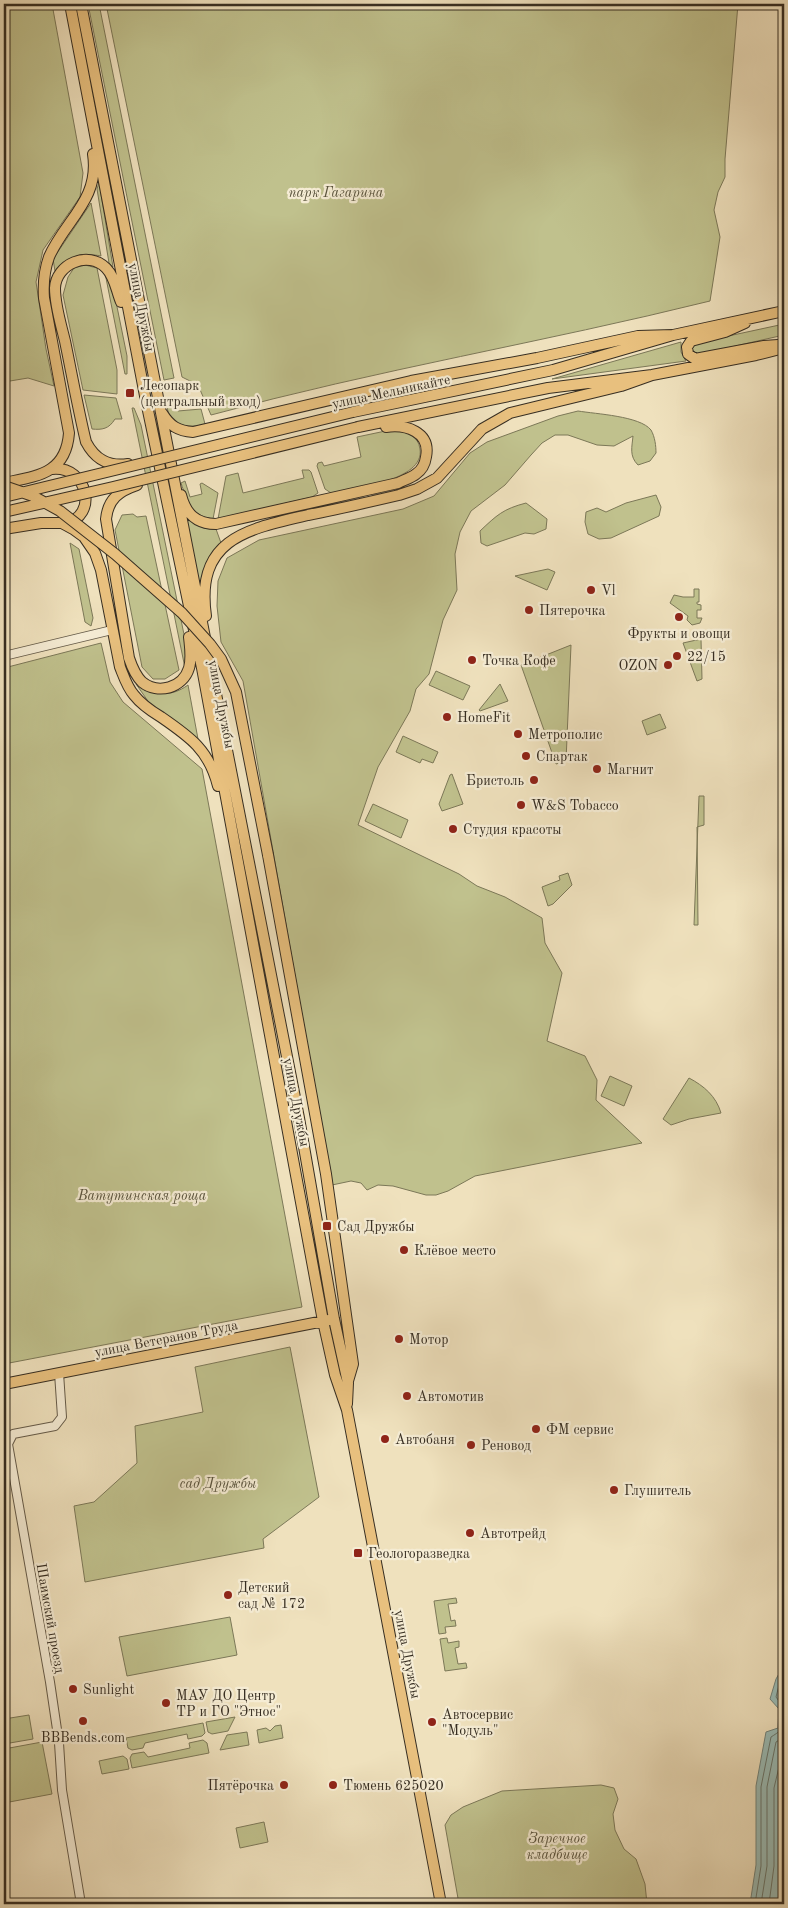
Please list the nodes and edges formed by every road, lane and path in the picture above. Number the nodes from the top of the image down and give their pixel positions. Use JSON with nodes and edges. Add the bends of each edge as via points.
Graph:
{"nodes":[{"id":1,"x":70,"y":4,"type":"edge"},
{"id":2,"x":81,"y":4,"type":"edge"},
{"id":3,"x":87,"y":98,"type":"junction"},
{"id":4,"x":784,"y":311,"type":"edge"},
{"id":5,"x":754,"y":317,"type":"junction"},
{"id":6,"x":132,"y":331,"type":"junction"},
{"id":7,"x":672,"y":334,"type":"junction"},
{"id":8,"x":784,"y":347,"type":"edge"},
{"id":9,"x":652,"y":375,"type":"junction"},
{"id":10,"x":160,"y":410,"type":"junction"},
{"id":11,"x":358,"y":427,"type":"junction"},
{"id":12,"x":146,"y":463,"type":"junction"},
{"id":13,"x":170,"y":468,"type":"junction"},
{"id":14,"x":52,"y":469,"type":"junction"},
{"id":15,"x":150,"y":478,"type":"junction"},
{"id":16,"x":4,"y":485,"type":"edge"},
{"id":17,"x":4,"y":498,"type":"edge"},
{"id":18,"x":4,"y":512,"type":"edge"},
{"id":19,"x":62,"y":523,"type":"junction"},
{"id":20,"x":4,"y":529,"type":"edge"},
{"id":21,"x":185,"y":591,"type":"junction"},
{"id":22,"x":112,"y":630,"type":"junction"},
{"id":23,"x":4,"y":656,"type":"edge"},
{"id":24,"x":209,"y":667,"type":"junction"},
{"id":25,"x":232,"y":832,"type":"junction"},
{"id":26,"x":348,"y":1316,"type":"junction"},
{"id":27,"x":334,"y":1319,"type":"junction"},
{"id":28,"x":323,"y":1321,"type":"junction"},
{"id":29,"x":59,"y":1373,"type":"junction"},
{"id":30,"x":348,"y":1383,"type":"junction"},
{"id":31,"x":4,"y":1384,"type":"edge"},
{"id":32,"x":347,"y":1410,"type":"junction"},
{"id":33,"x":81,"y":1904,"type":"edge"},
{"id":34,"x":441,"y":1904,"type":"edge"}],
"edges":[{"from":1,"to":3,"type":"main road","name":"улица Дружбы"},
{"from":2,"to":10,"type":"main road","name":"улица Дружбы"},
{"from":3,"to":6,"type":"main road","name":"улица Дружбы"},
{"from":3,"to":14,"type":"main road","via":[[93,177],[85,202],[50,255],[44,276],[44,298],[69,433],[65,454]]},
{"from":4,"to":5,"type":"main road","name":"улица Мельникайте"},
{"from":5,"to":7,"type":"main road","name":"улица Мельникайте"},
{"from":5,"to":8,"type":"main road","via":[[739,327],[691,341],[687,347],[688,354],[695,359],[764,346]]},
{"from":6,"to":12,"type":"main road","bridge":true,"via":[[114,280],[106,268],[91,260],[78,260],[60,272],[55,289],[86,442],[91,452],[105,463]]},
{"from":6,"to":21,"type":"main road","name":"улица Дружбы"},
{"from":7,"to":10,"type":"main road","via":[[638,336],[410,381],[193,432],[173,428]]},
{"from":7,"to":12,"type":"main road","name":"улица Мельникайте","bridge":true,"via":[[553,370],[353,412]]},
{"from":8,"to":9,"type":"main road","name":"улица Мельникайте"},
{"from":9,"to":11,"type":"main road","name":"улица Мельникайте","via":[[548,388]]},
{"from":9,"to":24,"type":"main road","via":[[502,417],[482,429],[437,478],[417,489],[264,526],[234,538],[218,553],[204,587]]},
{"from":10,"to":13,"type":"main road","name":"улица Дружбы"},
{"from":11,"to":13,"type":"main road","via":[[411,429],[423,439],[426,447],[423,467],[417,474],[398,483],[216,524],[198,521],[188,513]]},
{"from":11,"to":15,"type":"main road","name":"улица Мельникайте","bridge":true},
{"from":12,"to":17,"type":"main road","name":"улица Мельникайте","bridge":true},
{"from":13,"to":24,"type":"main road","name":"улица Дружбы"},
{"from":14,"to":16,"type":"main road"},
{"from":14,"to":19,"type":"main road","via":[[72,472],[85,491],[79,518]]},
{"from":15,"to":18,"type":"main road","name":"улица Мельникайте","bridge":true},
{"from":15,"to":21,"type":"main road","bridge":true,"via":[[125,489],[110,502],[107,530],[129,658],[137,676],[155,688],[171,687],[183,679],[189,668]]},
{"from":16,"to":26,"type":"main road","bridge":true,"via":[[60,511],[182,613],[221,659],[236,692],[326,1174]]},
{"from":19,"to":20,"type":"main road"},
{"from":19,"to":22,"type":"main road","via":[[84,537],[96,552]]},
{"from":21,"to":25,"type":"main road","name":"улица Дружбы"},
{"from":22,"to":23,"type":"street"},
{"from":22,"to":25,"type":"main road","via":[[120,667],[134,695],[190,738],[208,759]]},
{"from":24,"to":27,"type":"main road","name":"улица Дружбы"},
{"from":25,"to":28,"type":"main road","name":"улица Дружбы"},
{"from":26,"to":27,"type":"main road","name":"улица Ветеранов Труда"},
{"from":26,"to":30,"type":"main road","via":[[353,1364]]},
{"from":27,"to":28,"type":"main road","name":"улица Ветеранов Труда"},
{"from":27,"to":30,"type":"main road","name":"улица Дружбы"},
{"from":28,"to":29,"type":"main road","name":"улица Ветеранов Труда"},
{"from":28,"to":32,"type":"main road","name":"улица Дружбы"},
{"from":29,"to":31,"type":"main road","name":"улица Ветеранов Труда"},
{"from":29,"to":33,"type":"street","name":"Шаимский проезд","via":[[62,1417],[54,1426],[13,1434],[8,1444],[50,1682],[64,1801]]},
{"from":30,"to":32,"type":"main road","name":"улица Дружбы"},
{"from":32,"to":34,"type":"main road","name":"улица Дружбы"}]}
